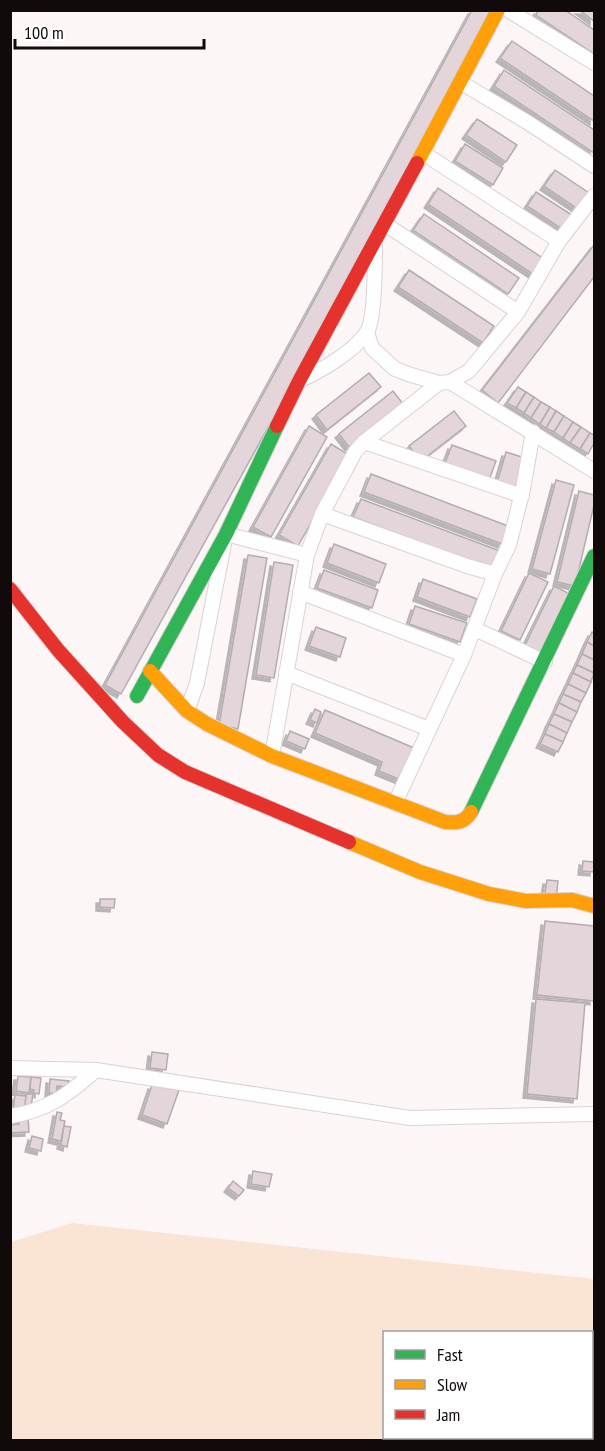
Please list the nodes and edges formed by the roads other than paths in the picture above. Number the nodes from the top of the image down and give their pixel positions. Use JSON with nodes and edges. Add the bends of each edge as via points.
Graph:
{"nodes":[{"id":1,"x":498,"y":10,"type":"edge"},
{"id":2,"x":508,"y":10,"type":"edge"},
{"id":3,"x":594,"y":63,"type":"edge"},
{"id":4,"x":460,"y":82,"type":"junction"},
{"id":5,"x":423,"y":153,"type":"junction"},
{"id":6,"x":594,"y":166,"type":"edge"},
{"id":7,"x":594,"y":196,"type":"edge"},
{"id":8,"x":385,"y":224,"type":"junction"},
{"id":9,"x":559,"y":241,"type":"junction"},
{"id":10,"x":375,"y":242,"type":"junction"},
{"id":11,"x":518,"y":312,"type":"junction"},
{"id":12,"x":367,"y":333,"type":"junction"},
{"id":13,"x":299,"y":381,"type":"junction"},
{"id":14,"x":445,"y":383,"type":"junction"},
{"id":15,"x":533,"y":432,"type":"junction"},
{"id":16,"x":364,"y":442,"type":"junction"},
{"id":17,"x":594,"y":471,"type":"edge"},
{"id":18,"x":522,"y":496,"type":"junction"},
{"id":19,"x":322,"y":514,"type":"junction"},
{"id":20,"x":226,"y":534,"type":"junction"},
{"id":21,"x":307,"y":555,"type":"junction"},
{"id":22,"x":594,"y":556,"type":"edge"},
{"id":23,"x":495,"y":574,"type":"junction"},
{"id":24,"x":10,"y":589,"type":"edge"},
{"id":25,"x":300,"y":592,"type":"junction"},
{"id":26,"x":475,"y":629,"type":"junction"},
{"id":27,"x":464,"y":655,"type":"junction"},
{"id":28,"x":545,"y":662,"type":"junction"},
{"id":29,"x":150,"y":671,"type":"junction"},
{"id":30,"x":286,"y":673,"type":"junction"},
{"id":31,"x":137,"y":696,"type":"dead end"},
{"id":32,"x":187,"y":711,"type":"junction"},
{"id":33,"x":429,"y":729,"type":"junction"},
{"id":34,"x":272,"y":756,"type":"junction"},
{"id":35,"x":394,"y":803,"type":"junction"},
{"id":36,"x":594,"y":906,"type":"edge"},
{"id":37,"x":10,"y":1068,"type":"edge"},
{"id":38,"x":96,"y":1070,"type":"junction"},
{"id":39,"x":594,"y":1114,"type":"edge"},
{"id":40,"x":10,"y":1116,"type":"edge"}],
"edges":[{"from":1,"to":4,"type":"street"},
{"from":2,"to":3,"type":"street"},
{"from":4,"to":5,"type":"street"},
{"from":4,"to":6,"type":"street"},
{"from":5,"to":8,"type":"street"},
{"from":5,"to":9,"type":"street"},
{"from":7,"to":9,"type":"street"},
{"from":8,"to":10,"type":"street"},
{"from":8,"to":11,"type":"street"},
{"from":9,"to":11,"type":"street"},
{"from":10,"to":12,"type":"street"},
{"from":10,"to":13,"type":"street"},
{"from":11,"to":14,"type":"street","via":[[469,371]]},
{"from":12,"to":13,"type":"street","via":[[318,372]]},
{"from":12,"to":14,"type":"street","via":[[372,348],[395,369]]},
{"from":13,"to":20,"type":"street"},
{"from":14,"to":15,"type":"street"},
{"from":14,"to":16,"type":"street"},
{"from":15,"to":17,"type":"street"},
{"from":15,"to":18,"type":"street"},
{"from":16,"to":18,"type":"street"},
{"from":16,"to":19,"type":"street"},
{"from":18,"to":23,"type":"street","via":[[509,545]]},
{"from":19,"to":21,"type":"street"},
{"from":19,"to":23,"type":"street"},
{"from":20,"to":21,"type":"street"},
{"from":20,"to":29,"type":"street"},
{"from":20,"to":32,"type":"street","via":[[197,683]]},
{"from":21,"to":25,"type":"street"},
{"from":22,"to":28,"type":"street"},
{"from":23,"to":26,"type":"street"},
{"from":24,"to":36,"type":"street","via":[[123,722],[158,755],[185,772],[420,872],[489,894],[526,901],[572,900]]},
{"from":25,"to":27,"type":"street"},
{"from":25,"to":30,"type":"street"},
{"from":26,"to":27,"type":"street"},
{"from":26,"to":28,"type":"street"},
{"from":27,"to":33,"type":"street"},
{"from":28,"to":35,"type":"street","via":[[467,818],[458,823],[446,822]]},
{"from":29,"to":31,"type":"street"},
{"from":29,"to":32,"type":"street"},
{"from":30,"to":33,"type":"street"},
{"from":30,"to":34,"type":"street"},
{"from":32,"to":34,"type":"street"},
{"from":33,"to":35,"type":"street"},
{"from":34,"to":35,"type":"street"},
{"from":37,"to":38,"type":"street"},
{"from":38,"to":39,"type":"street","via":[[410,1118]]},
{"from":38,"to":40,"type":"street","via":[[45,1108]]}]}
